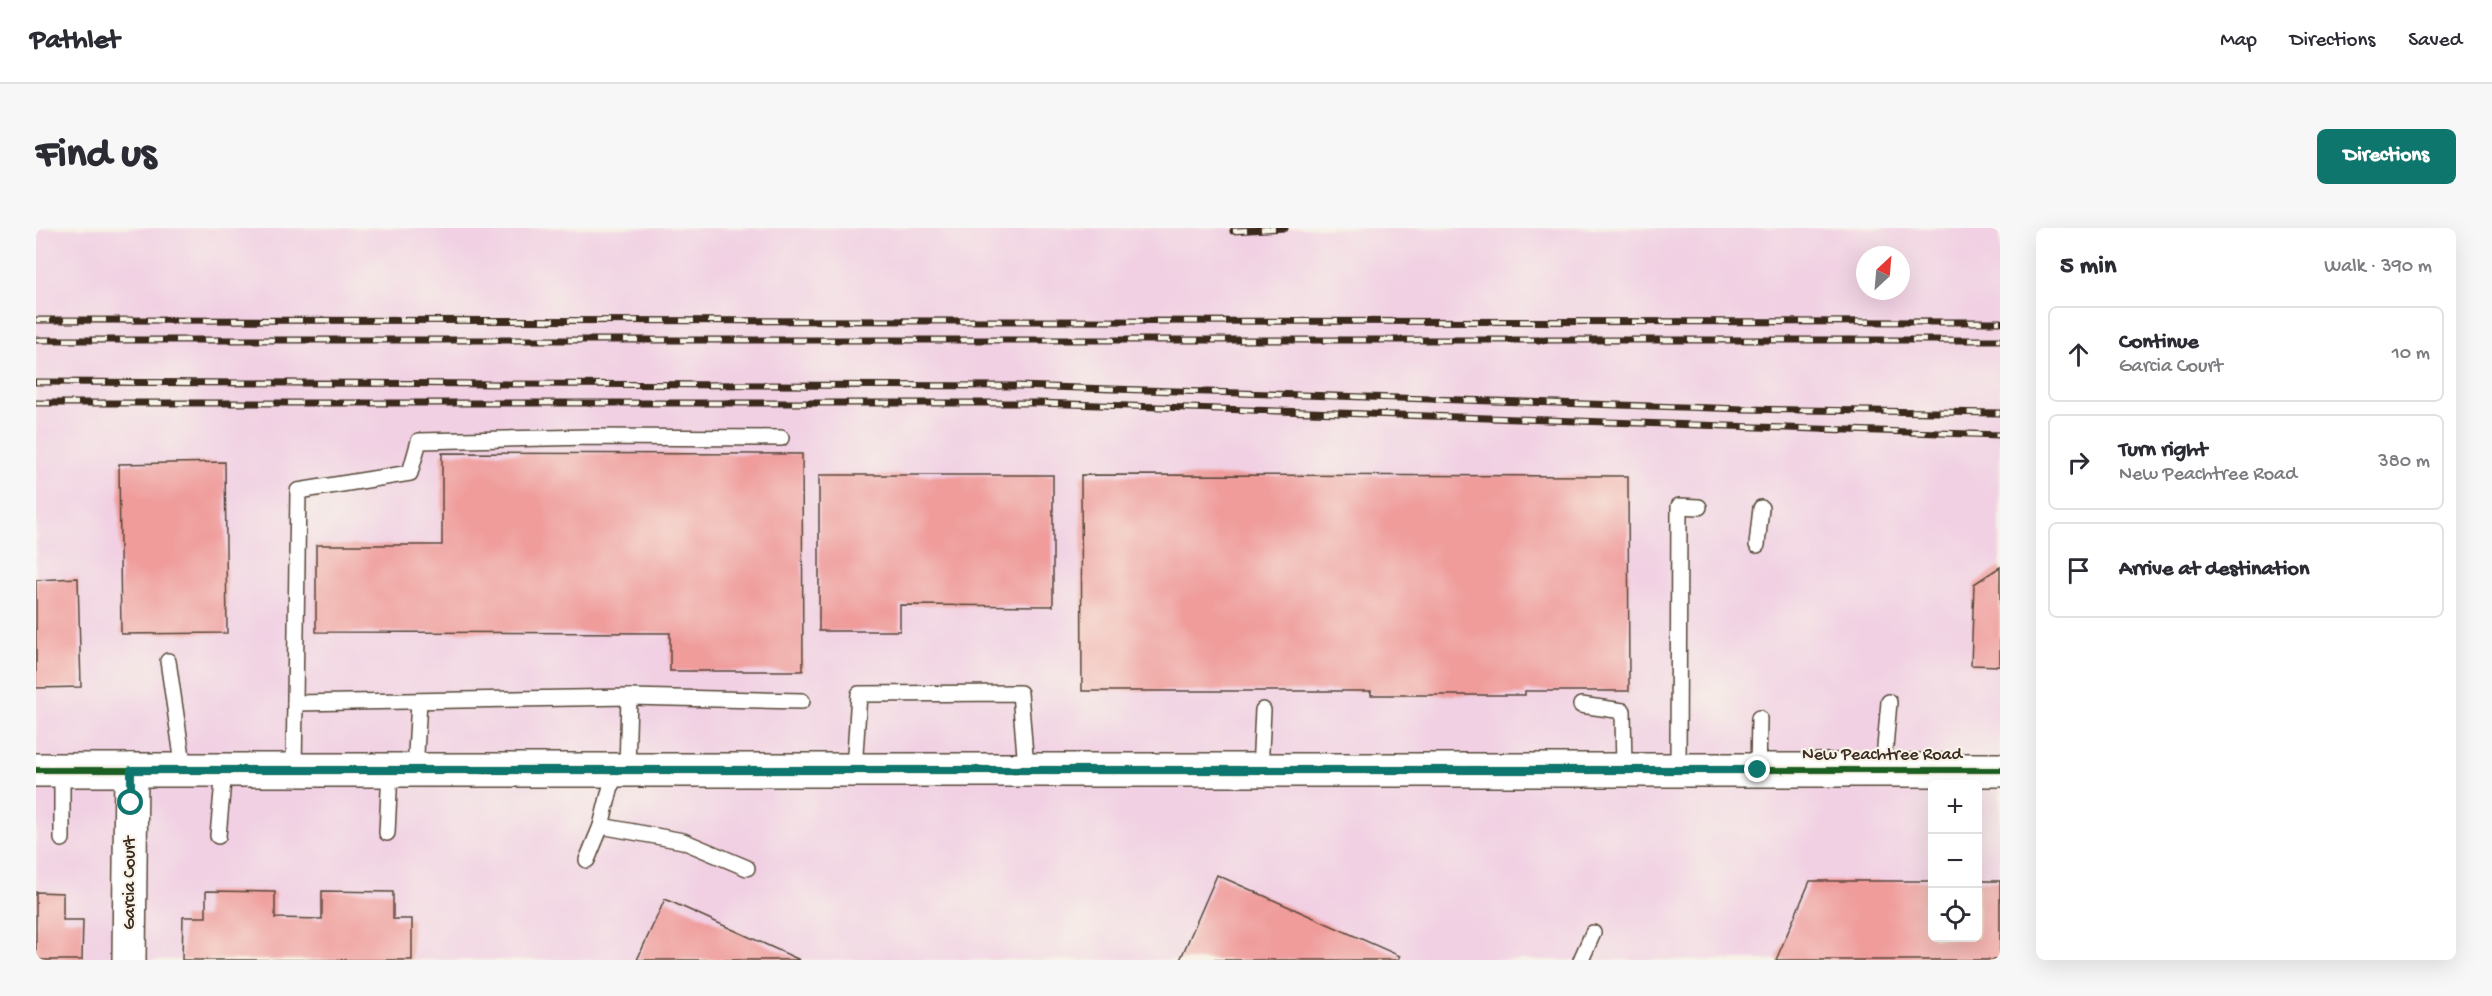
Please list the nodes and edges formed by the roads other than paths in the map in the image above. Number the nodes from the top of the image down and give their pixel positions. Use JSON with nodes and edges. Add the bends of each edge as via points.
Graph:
{"nodes":[{"id":1,"x":781,"y":438,"type":"dead end"},
{"id":2,"x":1699,"y":507,"type":"dead end"},
{"id":3,"x":1761,"y":508,"type":"dead end"},
{"id":4,"x":1757,"y":545,"type":"dead end"},
{"id":5,"x":168,"y":661,"type":"dead end"},
{"id":6,"x":629,"y":697,"type":"junction"},
{"id":7,"x":802,"y":700,"type":"dead end"},
{"id":8,"x":419,"y":701,"type":"junction"},
{"id":9,"x":1889,"y":702,"type":"dead end"},
{"id":10,"x":295,"y":703,"type":"junction"},
{"id":11,"x":1581,"y":705,"type":"dead end"},
{"id":12,"x":1263,"y":710,"type":"dead end"},
{"id":13,"x":1759,"y":718,"type":"dead end"},
{"id":14,"x":1026,"y":768,"type":"junction"},
{"id":15,"x":854,"y":769,"type":"junction"},
{"id":16,"x":49,"y":770,"type":"edge"},
{"id":17,"x":131,"y":770,"type":"junction"},
{"id":18,"x":184,"y":770,"type":"junction"},
{"id":19,"x":224,"y":770,"type":"junction"},
{"id":20,"x":294,"y":770,"type":"junction"},
{"id":21,"x":402,"y":770,"type":"junction"},
{"id":22,"x":621,"y":770,"type":"junction"},
{"id":23,"x":1260,"y":770,"type":"junction"},
{"id":24,"x":1624,"y":770,"type":"junction"},
{"id":25,"x":1678,"y":770,"type":"junction"},
{"id":26,"x":1758,"y":770,"type":"junction"},
{"id":27,"x":1883,"y":770,"type":"junction"},
{"id":28,"x":2000,"y":770,"type":"edge"},
{"id":29,"x":601,"y":826,"type":"junction"},
{"id":30,"x":387,"y":833,"type":"dead end"},
{"id":31,"x":218,"y":836,"type":"dead end"},
{"id":32,"x":62,"y":839,"type":"dead end"},
{"id":33,"x":587,"y":860,"type":"dead end"},
{"id":34,"x":747,"y":868,"type":"dead end"},
{"id":35,"x":1593,"y":933,"type":"dead end"},
{"id":36,"x":129,"y":960,"type":"edge"},
{"id":37,"x":1581,"y":960,"type":"edge"}],
"edges":[{"from":1,"to":10,"type":"lane","via":[[419,441],[410,473],[298,491]]},
{"from":2,"to":25,"type":"lane","via":[[1679,506]]},
{"from":3,"to":4,"type":"lane"},
{"from":5,"to":18,"type":"lane"},
{"from":6,"to":7,"type":"lane"},
{"from":6,"to":8,"type":"lane"},
{"from":6,"to":22,"type":"lane"},
{"from":8,"to":10,"type":"lane"},
{"from":8,"to":21,"type":"lane"},
{"from":9,"to":27,"type":"lane"},
{"from":10,"to":20,"type":"lane"},
{"from":11,"to":24,"type":"lane","via":[[1623,711]]},
{"from":12,"to":23,"type":"lane"},
{"from":13,"to":26,"type":"lane"},
{"from":14,"to":15,"type":"street","name":"New Peachtree Road"},
{"from":14,"to":15,"type":"lane","via":[[1020,693],[859,694]]},
{"from":14,"to":23,"type":"street","name":"New Peachtree Road"},
{"from":15,"to":22,"type":"street","name":"New Peachtree Road"},
{"from":16,"to":17,"type":"street","name":"New Peachtree Road"},
{"from":16,"to":32,"type":"lane"},
{"from":17,"to":18,"type":"street","name":"New Peachtree Road"},
{"from":17,"to":36,"type":"street","name":"Garcia Court"},
{"from":18,"to":19,"type":"street","name":"New Peachtree Road"},
{"from":19,"to":20,"type":"street","name":"New Peachtree Road"},
{"from":19,"to":31,"type":"lane"},
{"from":20,"to":21,"type":"street","name":"New Peachtree Road"},
{"from":21,"to":22,"type":"street","name":"New Peachtree Road"},
{"from":21,"to":30,"type":"lane"},
{"from":22,"to":29,"type":"lane"},
{"from":23,"to":24,"type":"street","name":"New Peachtree Road"},
{"from":24,"to":25,"type":"street","name":"New Peachtree Road"},
{"from":25,"to":26,"type":"street","name":"New Peachtree Road"},
{"from":26,"to":27,"type":"street","name":"New Peachtree Road"},
{"from":27,"to":28,"type":"street","name":"New Peachtree Road"},
{"from":29,"to":33,"type":"lane"},
{"from":29,"to":34,"type":"lane","via":[[684,841]]},
{"from":35,"to":37,"type":"lane"}]}
